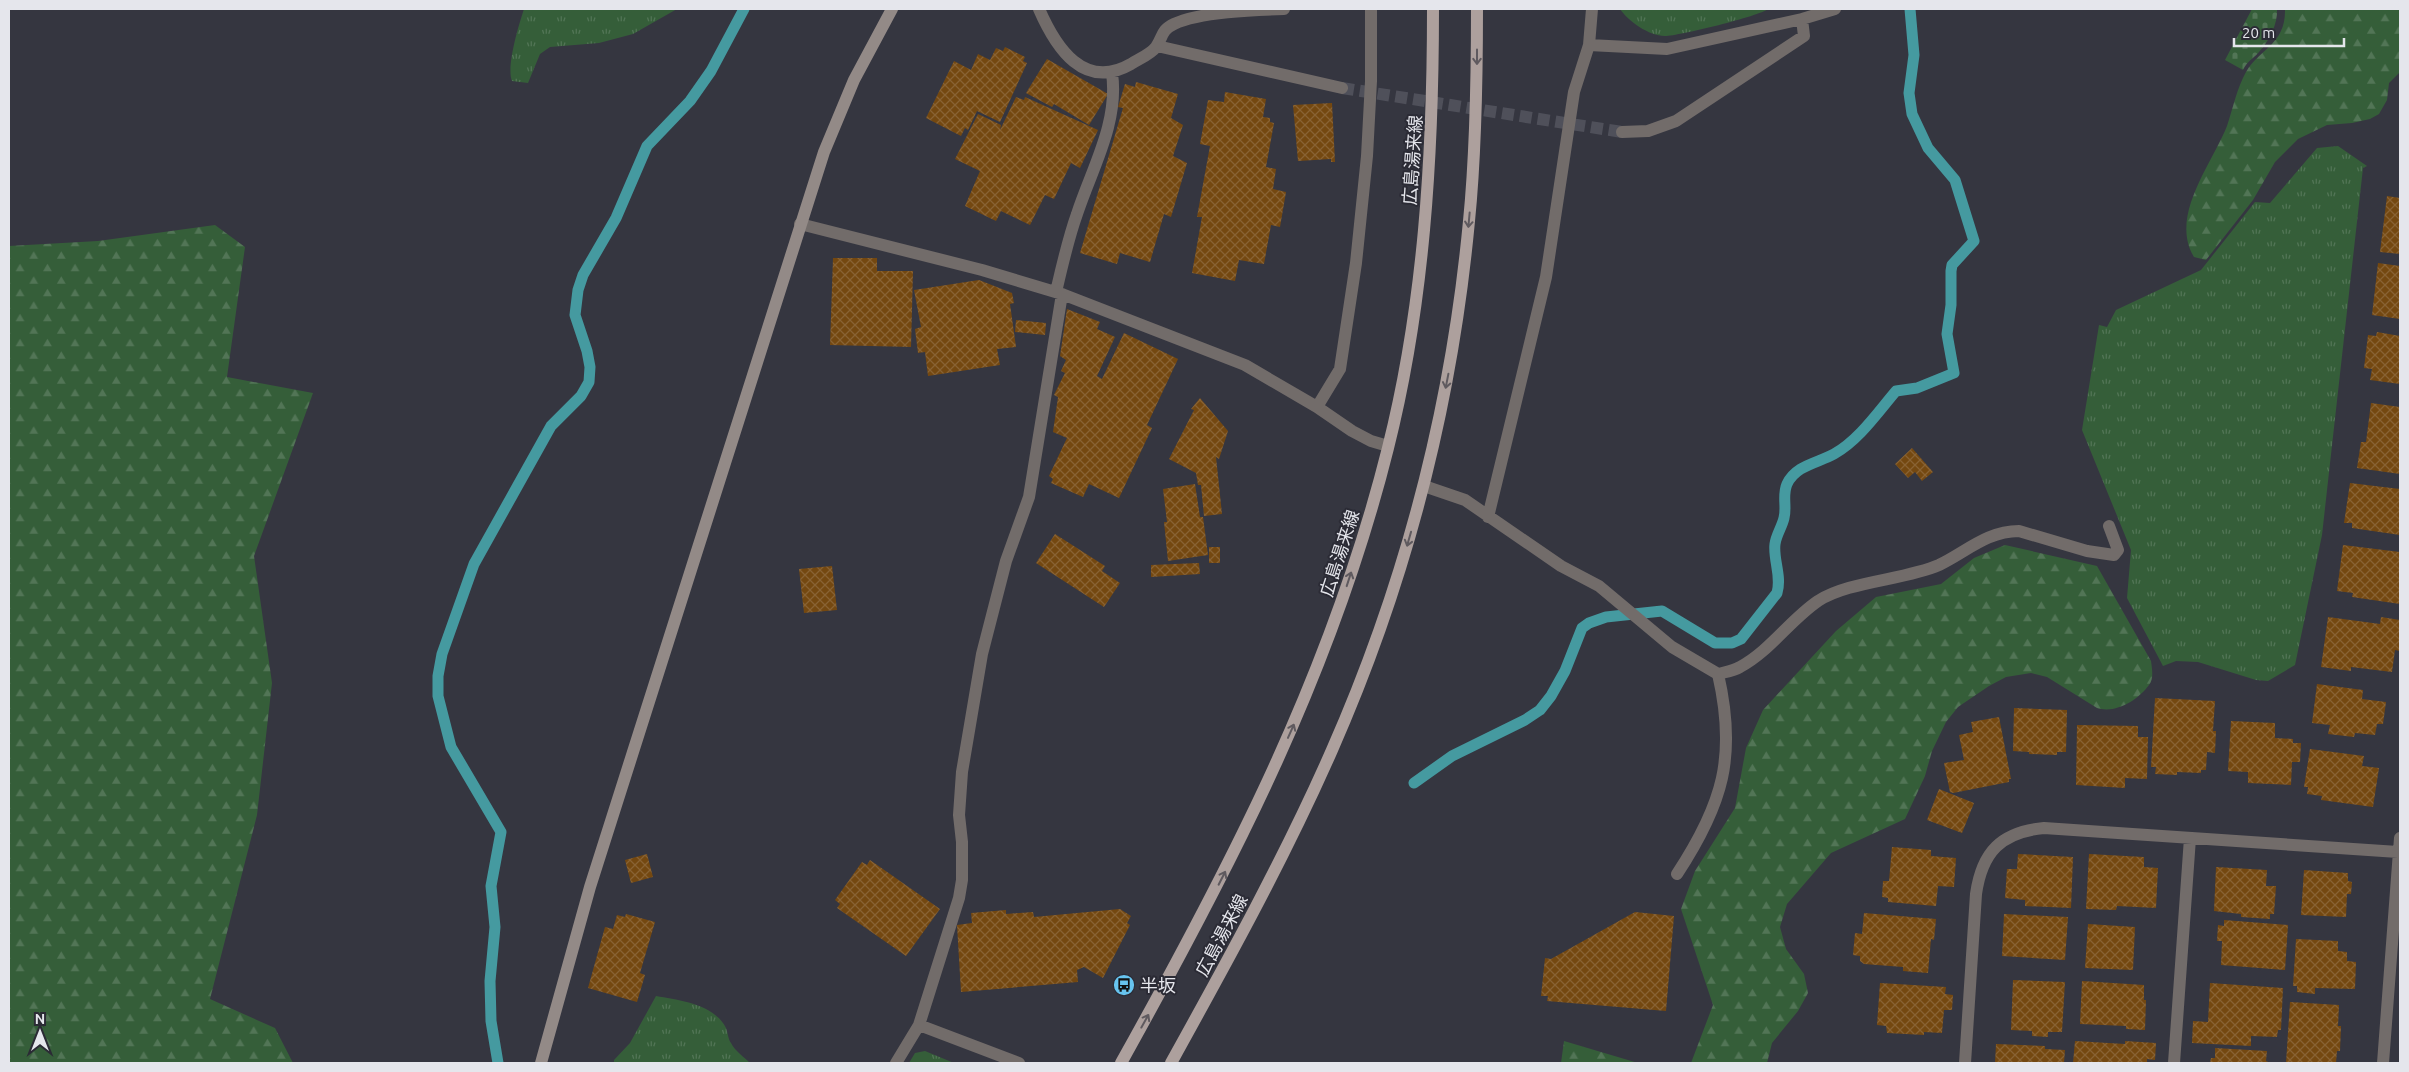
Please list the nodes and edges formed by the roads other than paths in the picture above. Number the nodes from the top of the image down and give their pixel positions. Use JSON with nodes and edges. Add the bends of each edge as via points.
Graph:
{"nodes":[{"id":1,"x":892,"y":9,"type":"edge"},
{"id":2,"x":1039,"y":9,"type":"edge"},
{"id":3,"x":1284,"y":9,"type":"edge"},
{"id":4,"x":1371,"y":9,"type":"edge"},
{"id":5,"x":1433,"y":9,"type":"edge"},
{"id":6,"x":1478,"y":9,"type":"edge"},
{"id":7,"x":1592,"y":9,"type":"edge"},
{"id":8,"x":1835,"y":9,"type":"edge"},
{"id":9,"x":1802,"y":19,"type":"junction"},
{"id":10,"x":1589,"y":45,"type":"junction"},
{"id":11,"x":1156,"y":46,"type":"junction"},
{"id":12,"x":1112,"y":73,"type":"junction"},
{"id":13,"x":1342,"y":88,"type":"tunnel mouth"},
{"id":14,"x":1622,"y":132,"type":"tunnel mouth"},
{"id":15,"x":800,"y":224,"type":"junction"},
{"id":16,"x":1059,"y":293,"type":"junction"},
{"id":17,"x":1317,"y":407,"type":"junction"},
{"id":18,"x":1388,"y":446,"type":"junction"},
{"id":19,"x":1424,"y":486,"type":"junction"},
{"id":20,"x":1488,"y":517,"type":"junction"},
{"id":21,"x":2110,"y":526,"type":"dead end"},
{"id":22,"x":1718,"y":674,"type":"junction"},
{"id":23,"x":2190,"y":838,"type":"junction"},
{"id":24,"x":2400,"y":838,"type":"edge"},
{"id":25,"x":2398,"y":852,"type":"junction"},
{"id":26,"x":1677,"y":874,"type":"dead end"},
{"id":27,"x":919,"y":1025,"type":"junction"},
{"id":28,"x":541,"y":1063,"type":"edge"},
{"id":29,"x":896,"y":1063,"type":"edge"},
{"id":30,"x":1019,"y":1063,"type":"edge"},
{"id":31,"x":1121,"y":1063,"type":"edge"},
{"id":32,"x":1172,"y":1063,"type":"edge"},
{"id":33,"x":1966,"y":1063,"type":"edge"},
{"id":34,"x":2174,"y":1063,"type":"edge"},
{"id":35,"x":2384,"y":1063,"type":"edge"}],
"edges":[{"from":1,"to":15,"type":"street","via":[[838,115]]},
{"from":2,"to":12,"type":"street","via":[[1056,43],[1074,61],[1095,72]]},
{"from":3,"to":11,"type":"street","via":[[1189,18],[1172,24],[1161,34]]},
{"from":4,"to":17,"type":"street","via":[[1371,81],[1356,263],[1340,369]]},
{"from":5,"to":18,"type":"main road","name":"広島湯来線","via":[[1433,100],[1423,244],[1408,349]]},
{"from":6,"to":19,"type":"main road","name":"広島湯来線","one_way":true,"via":[[1474,153],[1468,230],[1452,354]]},
{"from":7,"to":10,"type":"street"},
{"from":8,"to":9,"type":"street"},
{"from":9,"to":10,"type":"street","via":[[1667,50]]},
{"from":9,"to":14,"type":"street","via":[[1804,36],[1676,121],[1648,131]]},
{"from":10,"to":20,"type":"street","via":[[1574,92],[1546,277]]},
{"from":11,"to":12,"type":"street"},
{"from":11,"to":13,"type":"street"},
{"from":12,"to":16,"type":"street","via":[[1114,100],[1106,136],[1077,213]]},
{"from":15,"to":16,"type":"street"},
{"from":15,"to":28,"type":"street","via":[[593,878]]},
{"from":16,"to":17,"type":"street","via":[[1245,365]]},
{"from":16,"to":27,"type":"street","via":[[1029,497],[1006,561],[982,654],[964,762],[959,815],[962,861],[959,898]]},
{"from":17,"to":18,"type":"street","via":[[1352,431]]},
{"from":31,"to":18,"type":"main road","name":"広島湯来線","one_way":true,"via":[[1228,864],[1302,707],[1368,522]]},
{"from":19,"to":20,"type":"street","via":[[1465,500]]},
{"from":19,"to":32,"type":"main road","name":"広島湯来線","one_way":true,"via":[[1389,603],[1333,748],[1272,876]]},
{"from":20,"to":22,"type":"street","via":[[1561,566],[1599,586],[1672,647]]},
{"from":21,"to":22,"type":"street","via":[[2118,550],[2114,555],[2009,531],[1987,538],[1938,565],[1821,599],[1802,612],[1753,658],[1738,668]]},
{"from":22,"to":26,"type":"street","via":[[1725,706],[1723,779],[1696,845]]},
{"from":23,"to":25,"type":"street"},
{"from":23,"to":33,"type":"street","via":[[2044,828],[2019,832],[1990,852],[1980,872],[1976,894]]},
{"from":23,"to":34,"type":"street"},
{"from":24,"to":25,"type":"street"},
{"from":25,"to":35,"type":"street"},
{"from":27,"to":29,"type":"street"},
{"from":27,"to":30,"type":"street"}]}
